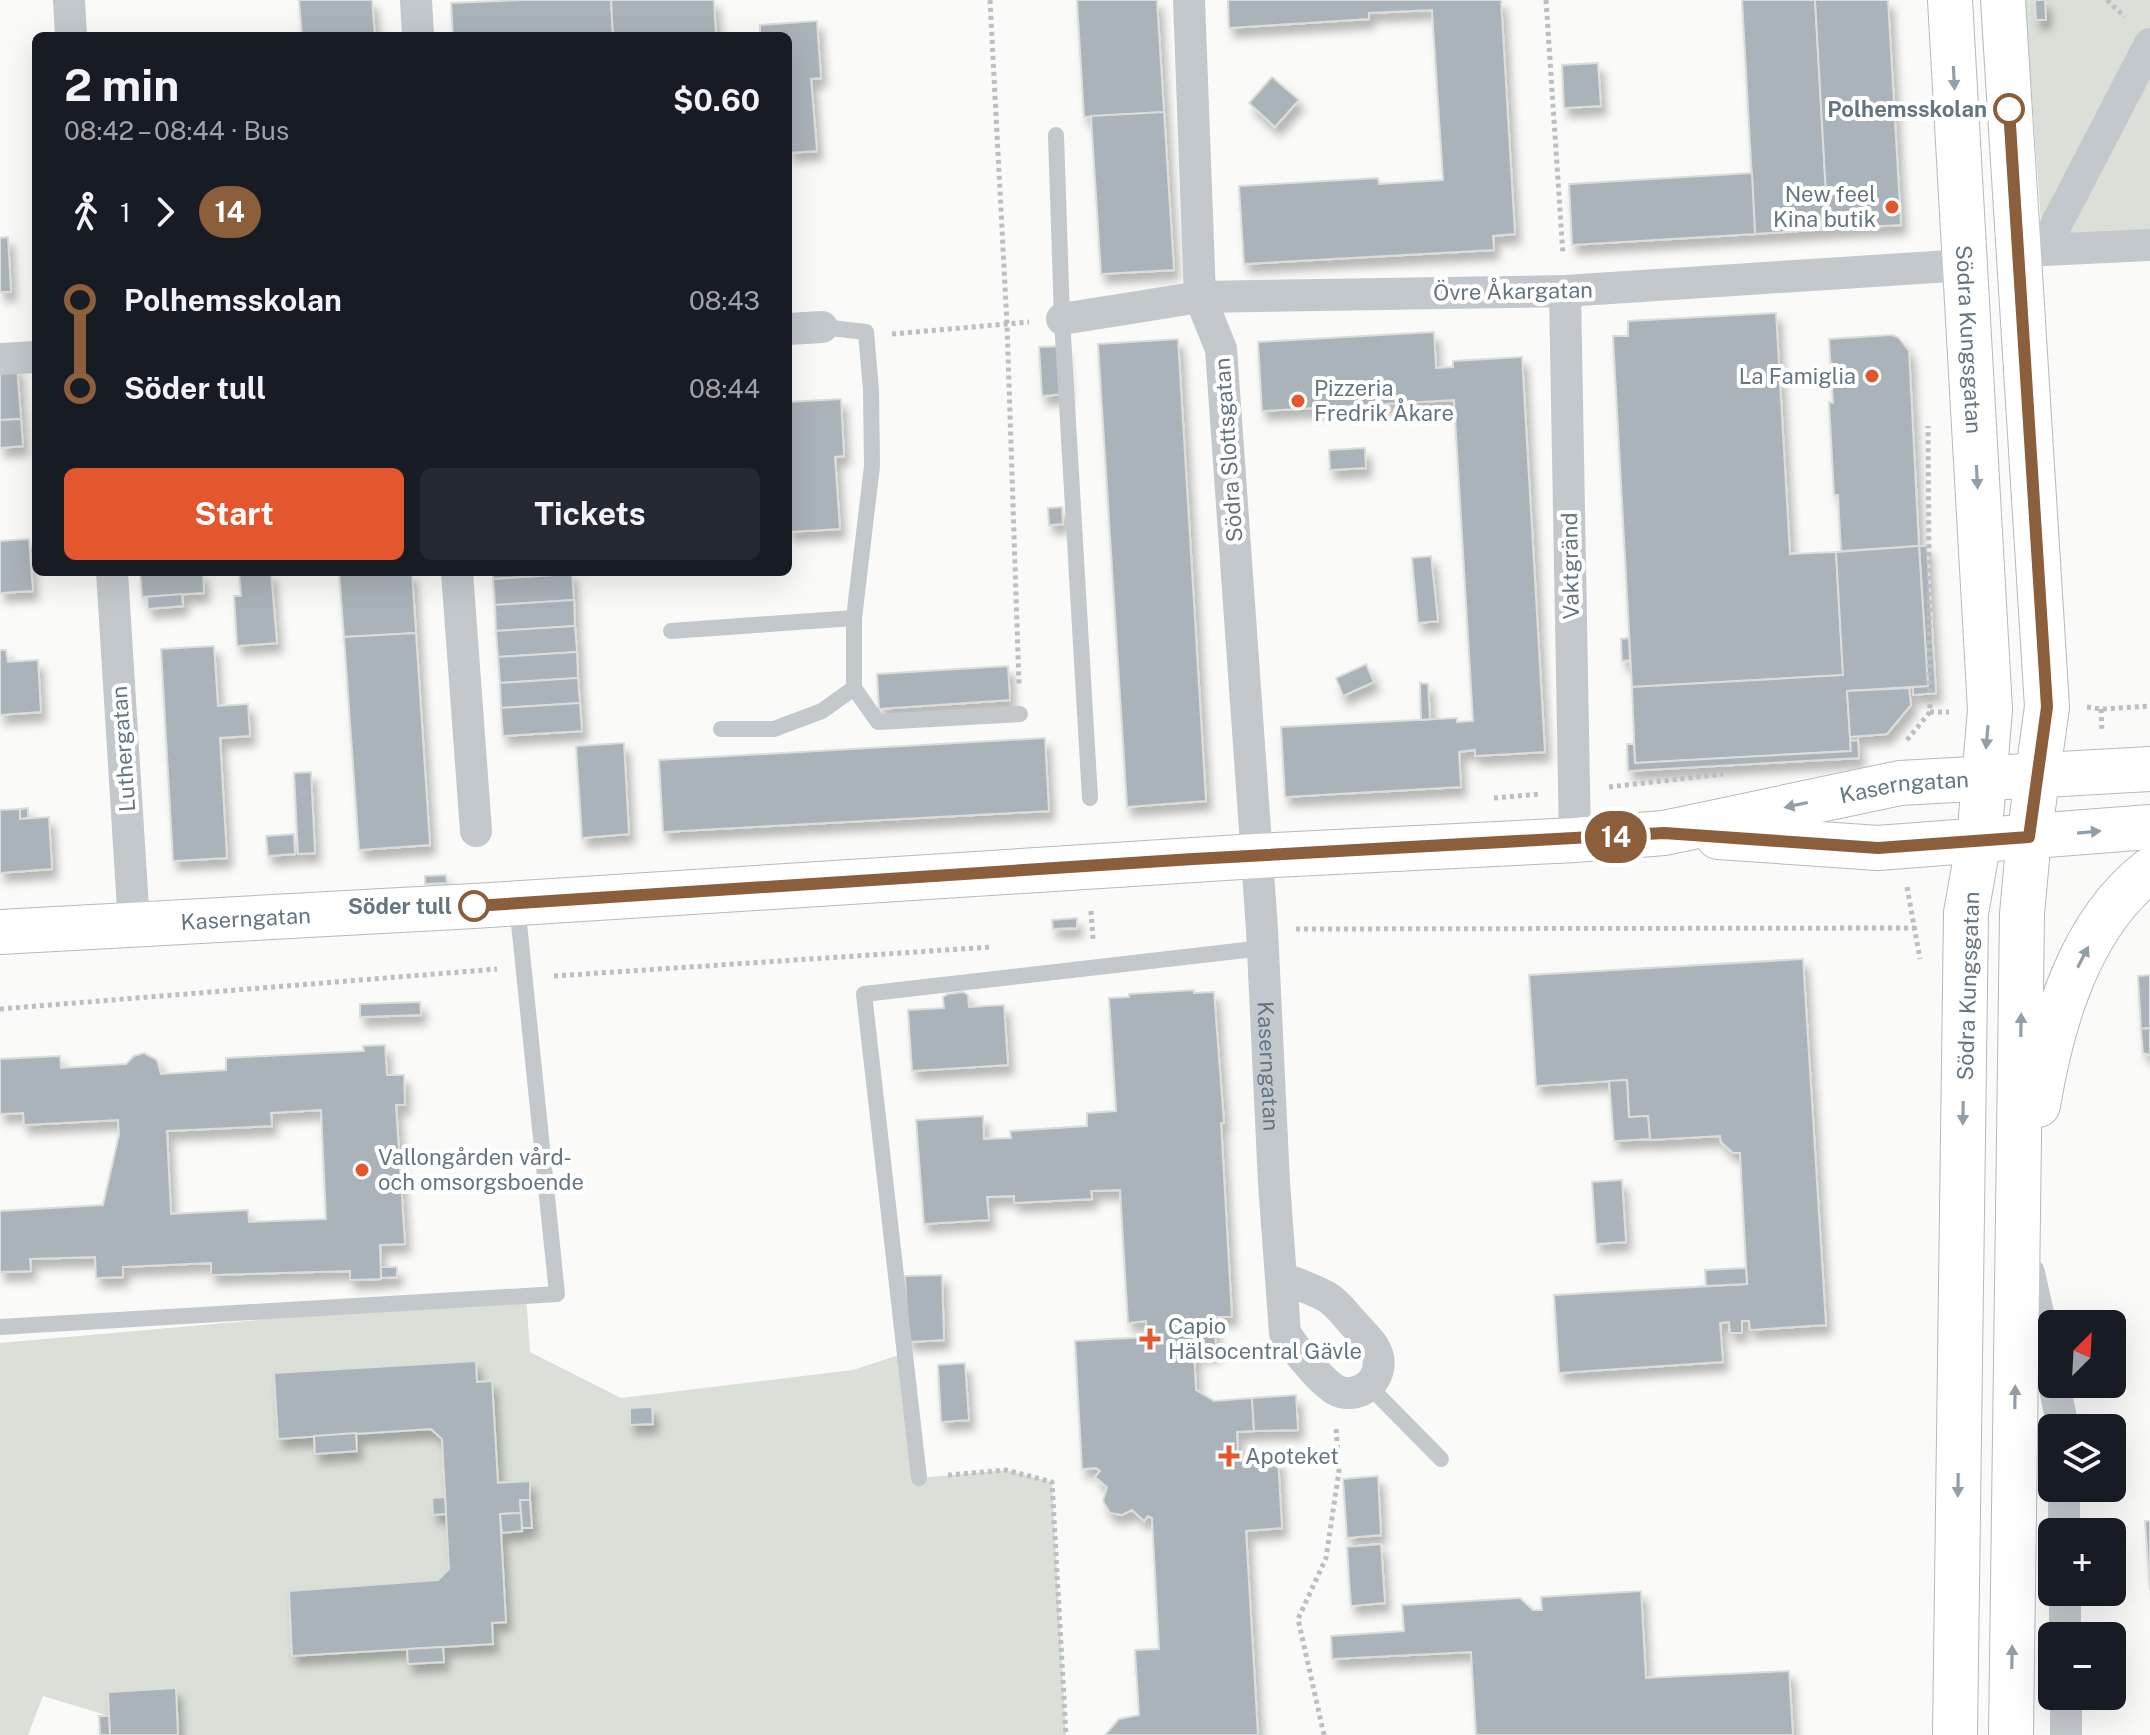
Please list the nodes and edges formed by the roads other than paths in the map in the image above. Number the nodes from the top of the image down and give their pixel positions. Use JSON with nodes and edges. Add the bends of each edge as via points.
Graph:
{"nodes":[{"id":1,"x":69,"y":0,"type":"edge"},
{"id":2,"x":416,"y":0,"type":"edge"},
{"id":3,"x":1189,"y":0,"type":"edge"},
{"id":4,"x":1950,"y":0,"type":"edge"},
{"id":5,"x":2003,"y":0,"type":"edge"},
{"id":6,"x":71,"y":32,"type":"edge"},
{"id":7,"x":418,"y":32,"type":"edge"},
{"id":8,"x":2150,"y":44,"type":"edge"},
{"id":9,"x":1056,"y":135,"type":"dead end"},
{"id":10,"x":2150,"y":245,"type":"edge"},
{"id":11,"x":1965,"y":265,"type":"junction"},
{"id":12,"x":1565,"y":291,"type":"junction"},
{"id":13,"x":1200,"y":297,"type":"junction"},
{"id":14,"x":1062,"y":319,"type":"junction"},
{"id":15,"x":822,"y":327,"type":"joint"},
{"id":16,"x":792,"y":329,"type":"edge"},
{"id":17,"x":32,"y":357,"type":"edge"},
{"id":18,"x":0,"y":359,"type":"edge"},
{"id":19,"x":112,"y":576,"type":"edge"},
{"id":20,"x":457,"y":576,"type":"edge"},
{"id":21,"x":854,"y":618,"type":"junction"},
{"id":22,"x":671,"y":631,"type":"dead end"},
{"id":23,"x":854,"y":688,"type":"junction"},
{"id":24,"x":1020,"y":714,"type":"road end"},
{"id":25,"x":721,"y":729,"type":"dead end"},
{"id":26,"x":2150,"y":769,"type":"edge"},
{"id":27,"x":2037,"y":776,"type":"junction"},
{"id":28,"x":1984,"y":779,"type":"junction"},
{"id":29,"x":1090,"y":798,"type":"dead end"},
{"id":30,"x":2150,"y":827,"type":"edge"},
{"id":31,"x":476,"y":831,"type":"dead end"},
{"id":32,"x":1664,"y":833,"type":"junction"},
{"id":33,"x":2029,"y":837,"type":"junction"},
{"id":34,"x":1575,"y":840,"type":"junction"},
{"id":35,"x":1979,"y":840,"type":"junction"},
{"id":36,"x":1256,"y":856,"type":"junction"},
{"id":37,"x":2150,"y":870,"type":"edge"},
{"id":38,"x":517,"y":904,"type":"junction"},
{"id":39,"x":134,"y":925,"type":"junction"},
{"id":40,"x":0,"y":932,"type":"edge"},
{"id":41,"x":1263,"y":948,"type":"junction"},
{"id":42,"x":2018,"y":1222,"type":"junction"},
{"id":43,"x":1281,"y":1277,"type":"junction"},
{"id":44,"x":2038,"y":1312,"type":"edge"},
{"id":45,"x":0,"y":1327,"type":"edge"},
{"id":46,"x":1369,"y":1386,"type":"junction"},
{"id":47,"x":1441,"y":1459,"type":"dead end"},
{"id":48,"x":919,"y":1478,"type":"road end"},
{"id":49,"x":2066,"y":1710,"type":"edge"},
{"id":50,"x":1955,"y":1735,"type":"edge"},
{"id":51,"x":2011,"y":1735,"type":"edge"},
{"id":52,"x":2066,"y":1735,"type":"edge"}],
"edges":[{"from":1,"to":6,"type":"street"},
{"from":2,"to":7,"type":"street"},
{"from":3,"to":13,"type":"street","name":"Södra Slottsgatan"},
{"from":4,"to":11,"type":"main road","name":"Södra Kungsgatan","one_way":true},
{"from":5,"to":27,"type":"main road","via":[[2047,707]]},
{"from":8,"to":10,"type":"street","via":[[2043,250]]},
{"from":9,"to":14,"type":"lane"},
{"from":11,"to":12,"type":"street","name":"Övre Åkargatan"},
{"from":11,"to":28,"type":"main road","name":"Södra Kungsgatan","one_way":true,"via":[[1990,710]]},
{"from":12,"to":13,"type":"street","name":"Övre Åkargatan"},
{"from":12,"to":34,"type":"street","name":"Vaktgränd"},
{"from":13,"to":14,"type":"street","name":"Övre Åkargatan"},
{"from":13,"to":36,"type":"street","name":"Södra Slottsgatan","via":[[1221,349]]},
{"from":14,"to":29,"type":"lane"},
{"from":15,"to":16,"type":"street"},
{"from":15,"to":21,"type":"lane","via":[[866,332],[872,466]]},
{"from":17,"to":18,"type":"street"},
{"from":19,"to":39,"type":"street","name":"Luthergatan"},
{"from":20,"to":31,"type":"street"},
{"from":21,"to":22,"type":"lane"},
{"from":21,"to":23,"type":"lane"},
{"from":23,"to":24,"type":"lane","via":[[878,722]]},
{"from":23,"to":25,"type":"lane","via":[[822,711],[774,729]]},
{"from":26,"to":27,"type":"main road","name":"Kaserngatan"},
{"from":27,"to":28,"type":"main road","name":"Kaserngatan"},
{"from":27,"to":33,"type":"main road"},
{"from":28,"to":32,"type":"main road","name":"Kaserngatan","one_way":true,"via":[[1900,783]]},
{"from":28,"to":35,"type":"main road","name":"Södra Kungsgatan"},
{"from":33,"to":30,"type":"main road","name":"Kaserngatan","one_way":true},
{"from":32,"to":34,"type":"main road","name":"Kaserngatan"},
{"from":32,"to":35,"type":"main road","name":"Kaserngatan","via":[[1878,848]]},
{"from":33,"to":35,"type":"main road","name":"Kaserngatan"},
{"from":42,"to":33,"type":"main road","one_way":true,"via":[[2022,914]]},
{"from":34,"to":36,"type":"main road","name":"Kaserngatan"},
{"from":35,"to":50,"type":"main road","name":"Södra Kungsgatan","one_way":true,"via":[[1966,913]]},
{"from":36,"to":38,"type":"main road","name":"Kaserngatan"},
{"from":36,"to":41,"type":"street","name":"Kaserngatan"},
{"from":42,"to":37,"type":"main road","one_way":true,"via":[[2041,1083],[2078,964],[2104,918]]},
{"from":38,"to":39,"type":"main road","name":"Kaserngatan"},
{"from":38,"to":45,"type":"lane","via":[[557,1294]]},
{"from":39,"to":40,"type":"main road","name":"Kaserngatan"},
{"from":41,"to":43,"type":"street","name":"Kaserngatan"},
{"from":41,"to":48,"type":"lane","via":[[864,994]]},
{"from":42,"to":44,"type":"street"},
{"from":51,"to":42,"type":"main road","one_way":true},
{"from":43,"to":46,"type":"street","via":[[1328,1297],[1372,1344],[1379,1366]]},
{"from":43,"to":46,"type":"street","name":"Kaserngatan","via":[[1285,1333],[1291,1344],[1336,1390],[1347,1393]]},
{"from":46,"to":47,"type":"lane"},
{"from":49,"to":52,"type":"street"}]}
